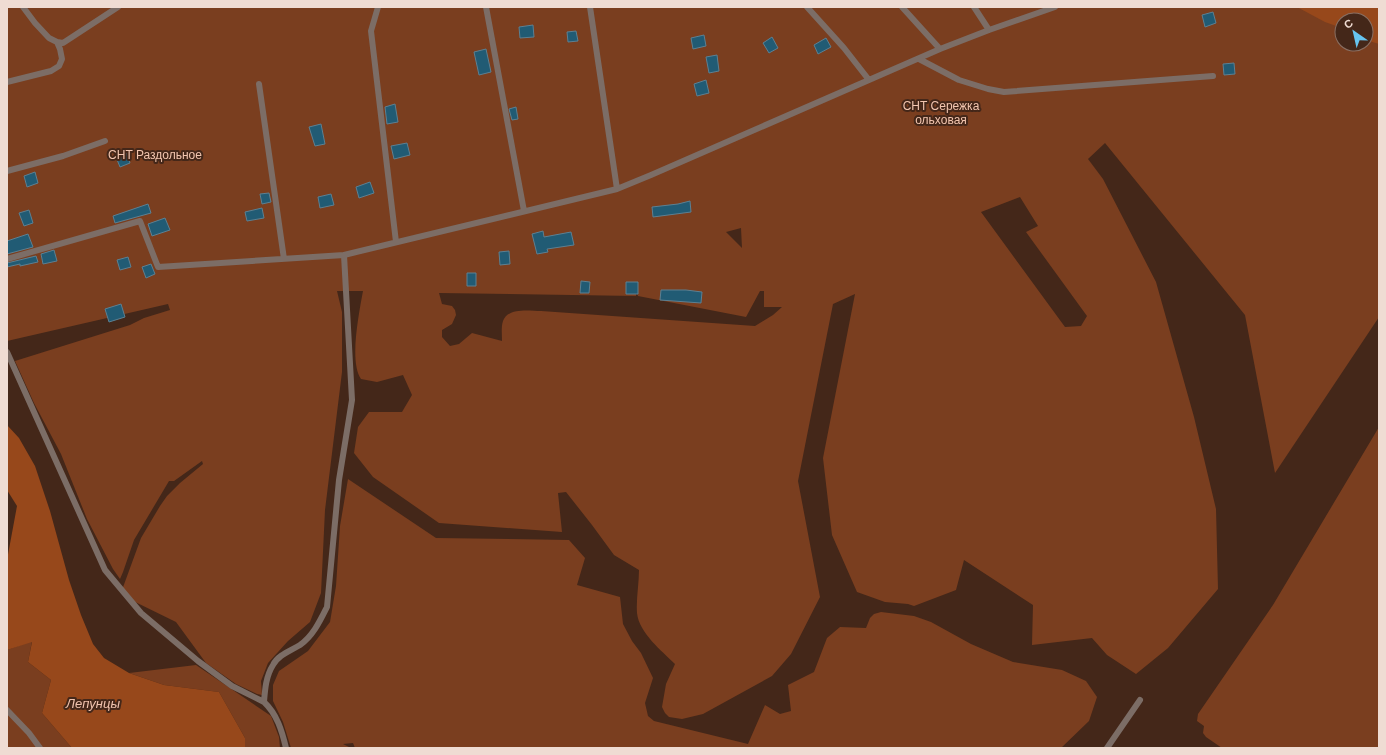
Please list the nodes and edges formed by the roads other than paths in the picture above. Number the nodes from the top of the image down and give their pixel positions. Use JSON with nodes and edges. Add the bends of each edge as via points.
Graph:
{"nodes":[{"id":1,"x":23,"y":7,"type":"edge"},
{"id":2,"x":118,"y":7,"type":"edge"},
{"id":3,"x":378,"y":7,"type":"edge"},
{"id":4,"x":486,"y":7,"type":"edge"},
{"id":5,"x":590,"y":7,"type":"edge"},
{"id":6,"x":807,"y":7,"type":"edge"},
{"id":7,"x":902,"y":7,"type":"edge"},
{"id":8,"x":974,"y":7,"type":"edge"},
{"id":9,"x":1055,"y":7,"type":"edge"},
{"id":10,"x":989,"y":30,"type":"junction"},
{"id":11,"x":57,"y":42,"type":"junction"},
{"id":12,"x":940,"y":49,"type":"junction"},
{"id":13,"x":919,"y":58,"type":"junction"},
{"id":14,"x":1214,"y":76,"type":"dead end"},
{"id":15,"x":869,"y":80,"type":"junction"},
{"id":16,"x":7,"y":82,"type":"edge"},
{"id":17,"x":260,"y":84,"type":"dead end"},
{"id":18,"x":105,"y":141,"type":"dead end"},
{"id":19,"x":7,"y":171,"type":"edge"},
{"id":20,"x":617,"y":188,"type":"junction"},
{"id":21,"x":524,"y":211,"type":"junction"},
{"id":22,"x":396,"y":242,"type":"junction"},
{"id":23,"x":344,"y":255,"type":"junction"},
{"id":24,"x":7,"y":259,"type":"edge"},
{"id":25,"x":284,"y":259,"type":"junction"},
{"id":26,"x":7,"y":352,"type":"edge"},
{"id":27,"x":1140,"y":700,"type":"dead end"},
{"id":28,"x":264,"y":702,"type":"junction"},
{"id":29,"x":7,"y":710,"type":"edge"},
{"id":30,"x":40,"y":748,"type":"edge"},
{"id":31,"x":286,"y":748,"type":"edge"},
{"id":32,"x":1107,"y":748,"type":"edge"}],
"edges":[{"from":1,"to":11,"type":"lane","via":[[49,38]]},
{"from":2,"to":11,"type":"lane","via":[[63,43]]},
{"from":3,"to":22,"type":"lane","via":[[370,31]]},
{"from":4,"to":21,"type":"lane"},
{"from":5,"to":20,"type":"lane"},
{"from":6,"to":15,"type":"lane"},
{"from":7,"to":12,"type":"lane"},
{"from":8,"to":10,"type":"lane"},
{"from":9,"to":10,"type":"lane"},
{"from":10,"to":12,"type":"lane"},
{"from":11,"to":16,"type":"lane","via":[[62,58],[59,66],[52,71]]},
{"from":12,"to":13,"type":"lane"},
{"from":13,"to":14,"type":"lane","via":[[959,80],[1004,92]]},
{"from":13,"to":15,"type":"lane"},
{"from":15,"to":20,"type":"lane"},
{"from":17,"to":25,"type":"lane"},
{"from":18,"to":19,"type":"lane","via":[[63,156]]},
{"from":20,"to":21,"type":"lane"},
{"from":21,"to":22,"type":"lane"},
{"from":22,"to":23,"type":"lane"},
{"from":23,"to":25,"type":"lane"},
{"from":23,"to":28,"type":"lane","via":[[352,400],[339,480],[327,607],[313,632],[273,664],[266,684]]},
{"from":24,"to":25,"type":"lane","via":[[140,221],[158,267]]},
{"from":26,"to":28,"type":"lane","via":[[106,570],[141,613],[198,661],[232,686]]},
{"from":27,"to":32,"type":"lane"},
{"from":28,"to":31,"type":"lane","via":[[270,707],[279,725]]},
{"from":29,"to":30,"type":"lane"}]}
